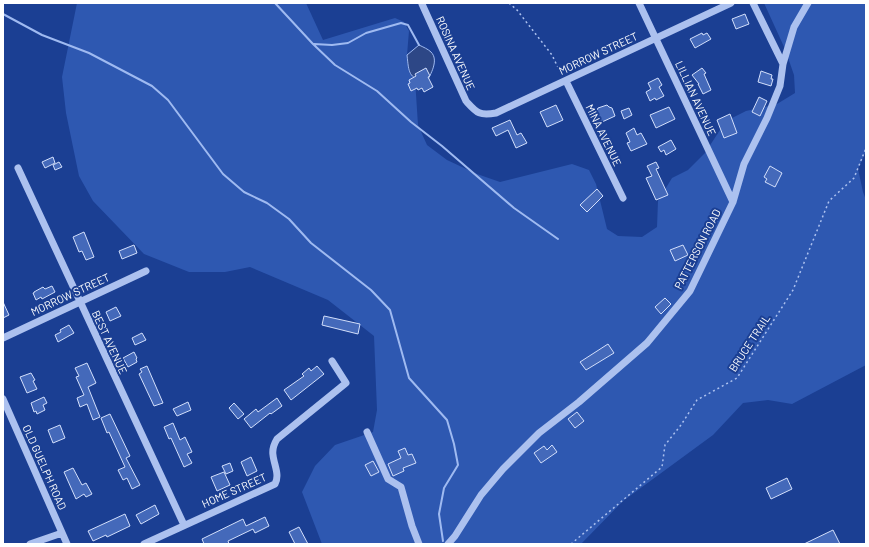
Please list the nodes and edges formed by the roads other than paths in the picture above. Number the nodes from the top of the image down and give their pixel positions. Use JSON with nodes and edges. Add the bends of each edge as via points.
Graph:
{"nodes":[{"id":1,"x":640,"y":3,"type":"edge"},
{"id":2,"x":731,"y":3,"type":"edge"},
{"id":3,"x":753,"y":3,"type":"edge"},
{"id":4,"x":808,"y":3,"type":"edge"},
{"id":5,"x":422,"y":4,"type":"edge"},
{"id":6,"x":656,"y":38,"type":"junction"},
{"id":7,"x":783,"y":64,"type":"junction"},
{"id":8,"x":566,"y":80,"type":"junction"},
{"id":9,"x":474,"y":110,"type":"joint"},
{"id":10,"x":18,"y":168,"type":"dead end"},
{"id":11,"x":623,"y":198,"type":"dead end"},
{"id":12,"x":732,"y":202,"type":"junction"},
{"id":13,"x":146,"y":271,"type":"dead end"},
{"id":14,"x":79,"y":302,"type":"junction"},
{"id":15,"x":3,"y":338,"type":"edge"},
{"id":16,"x":332,"y":361,"type":"dead end"},
{"id":17,"x":3,"y":400,"type":"edge"},
{"id":18,"x":367,"y":432,"type":"dead end"},
{"id":19,"x":184,"y":525,"type":"junction"},
{"id":20,"x":62,"y":533,"type":"junction"},
{"id":21,"x":30,"y":544,"type":"edge"},
{"id":22,"x":67,"y":544,"type":"edge"},
{"id":23,"x":144,"y":544,"type":"edge"},
{"id":24,"x":420,"y":544,"type":"edge"},
{"id":25,"x":448,"y":544,"type":"edge"}],
"edges":[{"from":1,"to":6,"type":"street","name":"LILLIAN AVENUE"},
{"from":2,"to":6,"type":"street","name":"MORROW STREET"},
{"from":3,"to":7,"type":"street"},
{"from":4,"to":7,"type":"street","name":"PATTERSON ROAD","via":[[794,27]]},
{"from":5,"to":9,"type":"street","name":"ROSINA AVENUE","via":[[466,101]]},
{"from":6,"to":8,"type":"street","name":"MORROW STREET"},
{"from":6,"to":12,"type":"street","name":"LILLIAN AVENUE"},
{"from":7,"to":12,"type":"street","name":"PATTERSON ROAD","via":[[780,86],[744,164]]},
{"from":8,"to":9,"type":"street","name":"MORROW STREET","via":[[496,113],[484,115]]},
{"from":8,"to":11,"type":"street","name":"MINA AVENUE"},
{"from":10,"to":14,"type":"street","name":"BEST AVENUE"},
{"from":12,"to":25,"type":"street","name":"PATTERSON ROAD","via":[[690,291],[647,343],[539,434],[503,469],[481,495]]},
{"from":13,"to":14,"type":"street","name":"MORROW STREET"},
{"from":14,"to":15,"type":"street","name":"MORROW STREET"},
{"from":14,"to":19,"type":"street","name":"BEST AVENUE"},
{"from":16,"to":19,"type":"street","name":"HOME STREET","via":[[346,383],[277,438],[272,454],[277,473],[274,484]]},
{"from":17,"to":20,"type":"street","name":"OLD GUELPH ROAD"},
{"from":18,"to":24,"type":"street","via":[[388,479],[401,487]]},
{"from":19,"to":23,"type":"street","name":"HOME STREET"},
{"from":20,"to":21,"type":"street"},
{"from":20,"to":22,"type":"street","name":"OLD GUELPH ROAD"}]}
